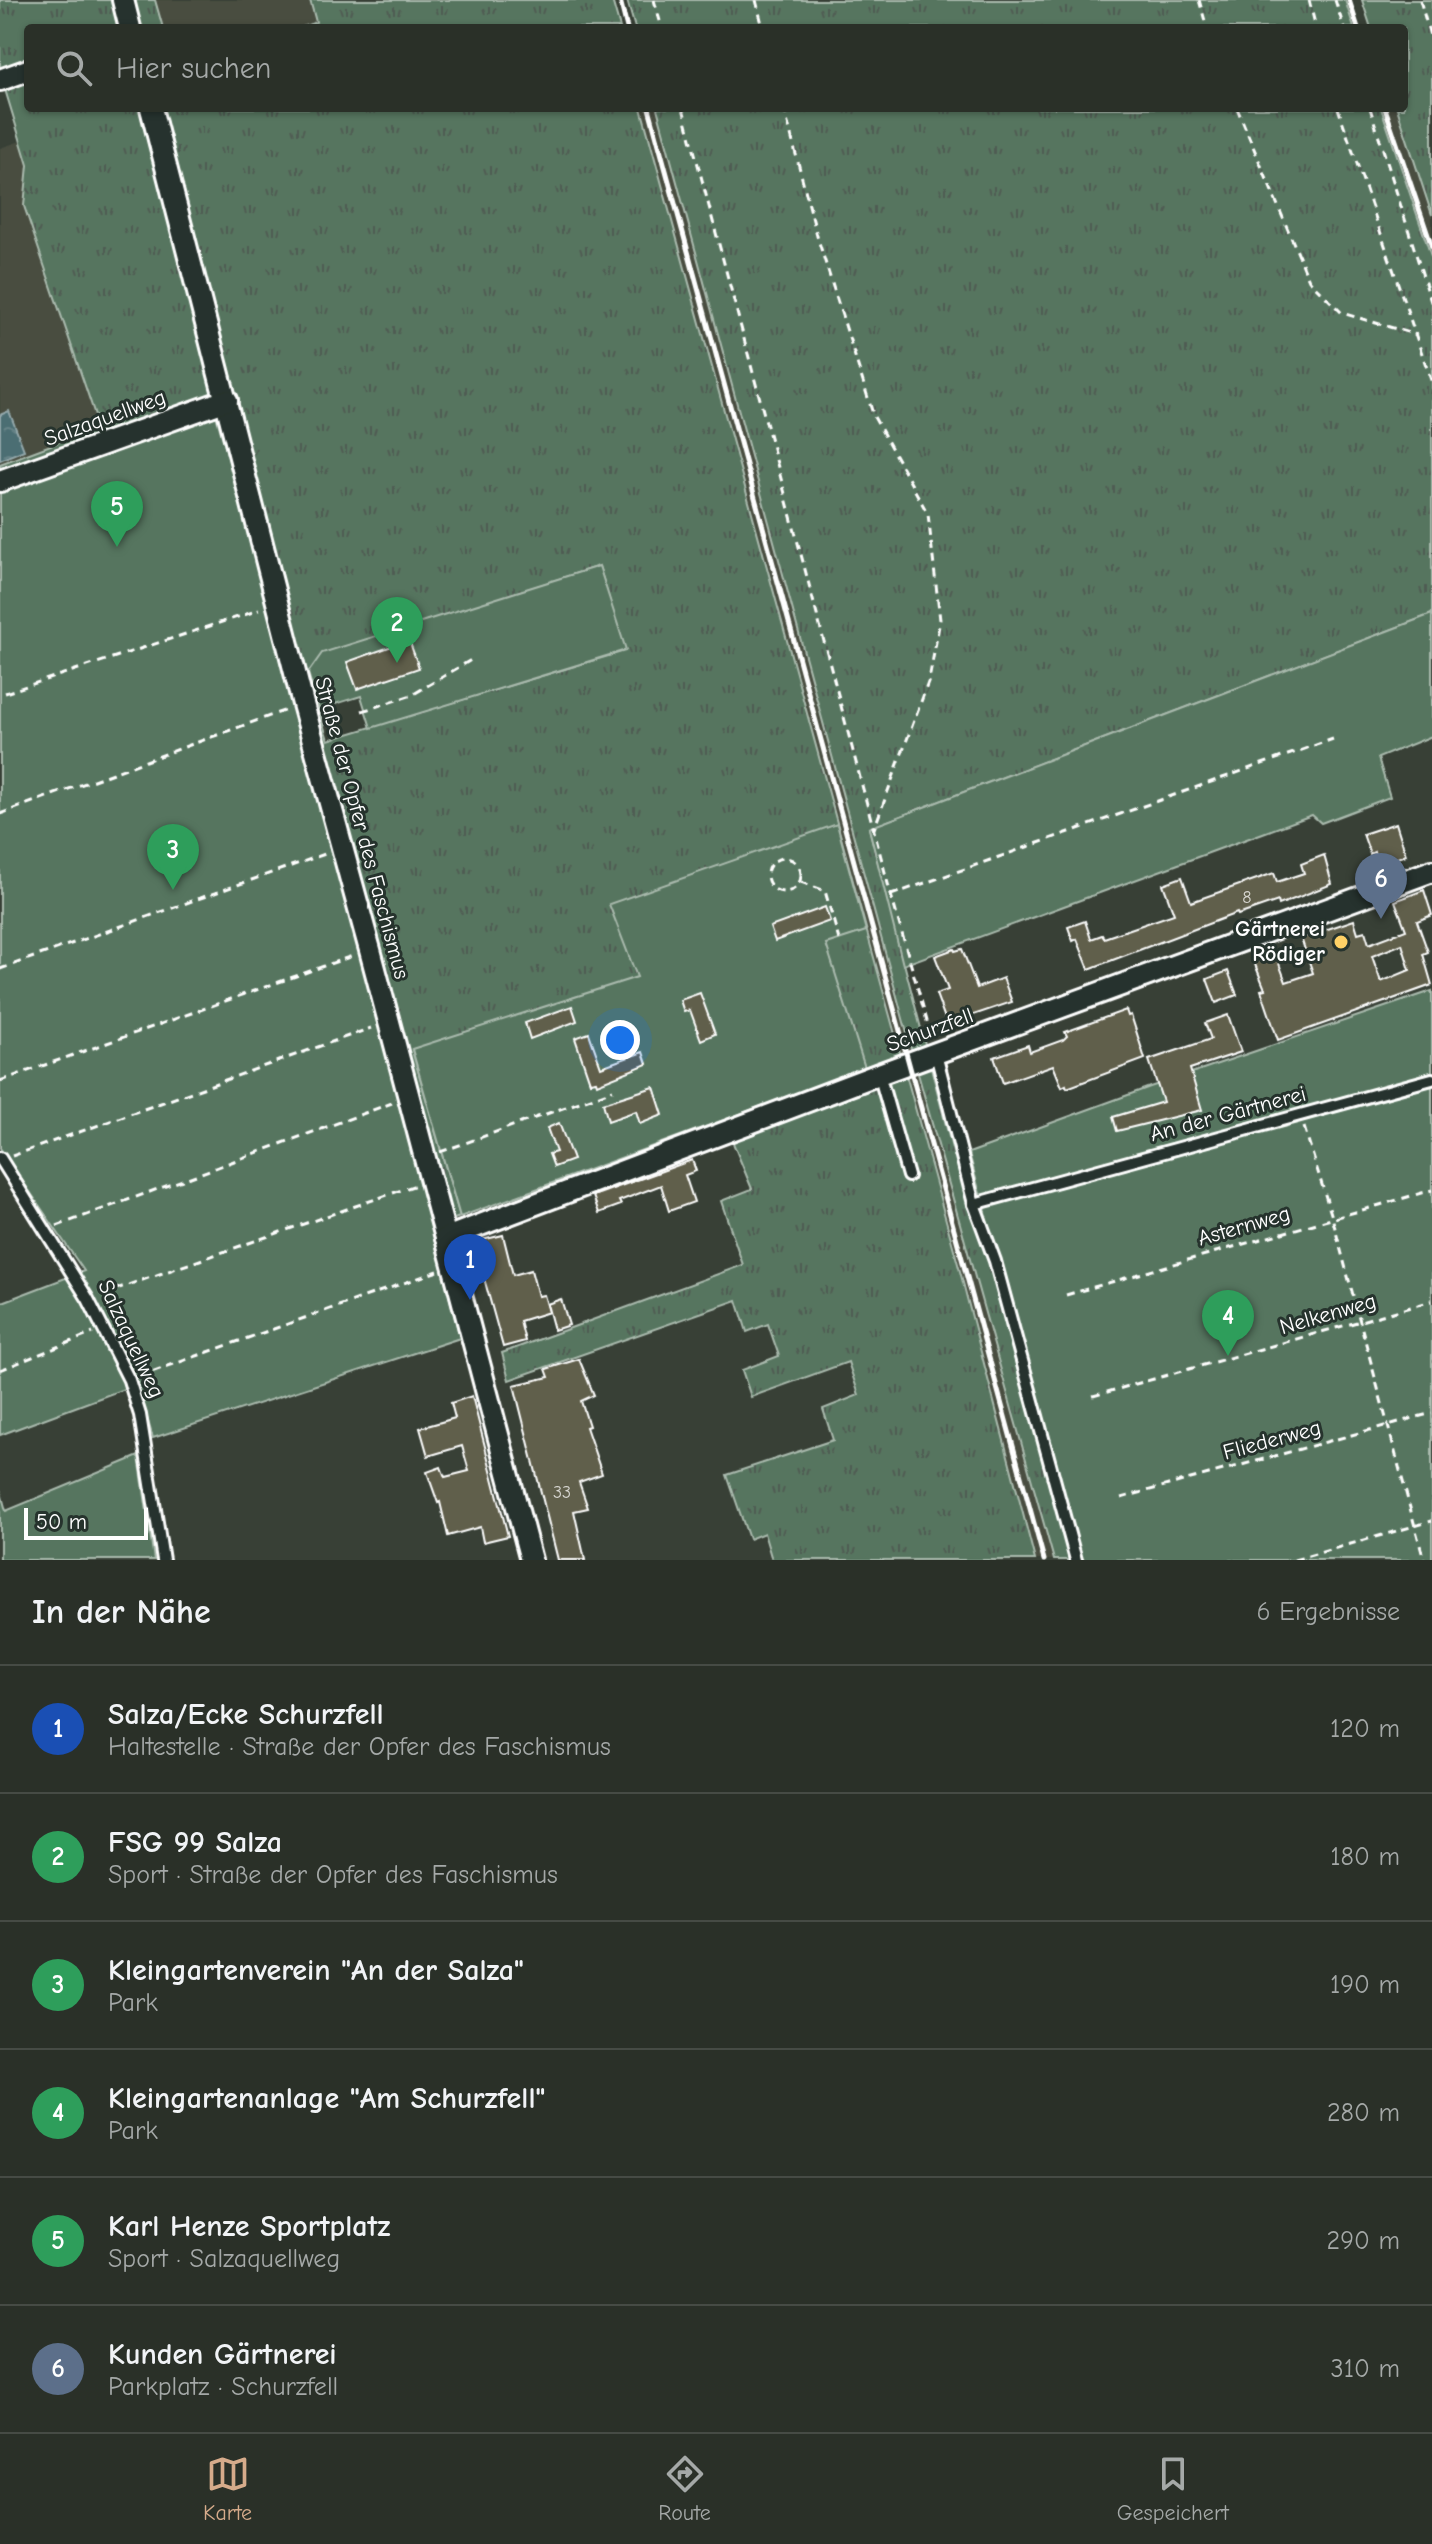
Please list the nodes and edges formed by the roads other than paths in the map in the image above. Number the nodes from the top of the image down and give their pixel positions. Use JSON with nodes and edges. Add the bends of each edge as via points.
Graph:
{"nodes":[{"id":1,"x":123,"y":0,"type":"edge"},
{"id":2,"x":129,"y":24,"type":"edge"},
{"id":3,"x":24,"y":71,"type":"edge"},
{"id":4,"x":0,"y":80,"type":"edge"},
{"id":5,"x":152,"y":112,"type":"edge"},
{"id":6,"x":227,"y":400,"type":"junction"},
{"id":7,"x":0,"y":481,"type":"edge"},
{"id":8,"x":1432,"y":871,"type":"edge"},
{"id":9,"x":936,"y":1054,"type":"junction"},
{"id":10,"x":879,"y":1074,"type":"junction"},
{"id":11,"x":1432,"y":1079,"type":"edge"},
{"id":12,"x":1,"y":1159,"type":"edge"},
{"id":13,"x":908,"y":1176,"type":"dead end"},
{"id":14,"x":974,"y":1204,"type":"junction"},
{"id":15,"x":446,"y":1238,"type":"junction"},
{"id":16,"x":163,"y":1560,"type":"edge"},
{"id":17,"x":531,"y":1560,"type":"edge"},
{"id":18,"x":1076,"y":1560,"type":"edge"}],
"edges":[{"from":1,"to":2,"type":"street"},
{"from":3,"to":4,"type":"street"},
{"from":5,"to":6,"type":"street","name":"Straße der Opfer des Faschismus"},
{"from":6,"to":7,"type":"street","name":"Salzaquellweg"},
{"from":6,"to":15,"type":"street","name":"Straße der Opfer des Faschismus"},
{"from":8,"to":9,"type":"street","name":"Schurzfell"},
{"from":9,"to":10,"type":"street","name":"Schurzfell"},
{"from":9,"to":14,"type":"lane"},
{"from":10,"to":13,"type":"lane"},
{"from":10,"to":15,"type":"street","name":"Schurzfell"},
{"from":11,"to":14,"type":"lane","name":"An der Gärtnerei"},
{"from":12,"to":16,"type":"lane","name":"Salzaquellweg","via":[[88,1299],[129,1380],[140,1415]]},
{"from":14,"to":18,"type":"lane","via":[[995,1261]]},
{"from":15,"to":17,"type":"street","name":"Straße der Opfer des Faschismus"}]}
